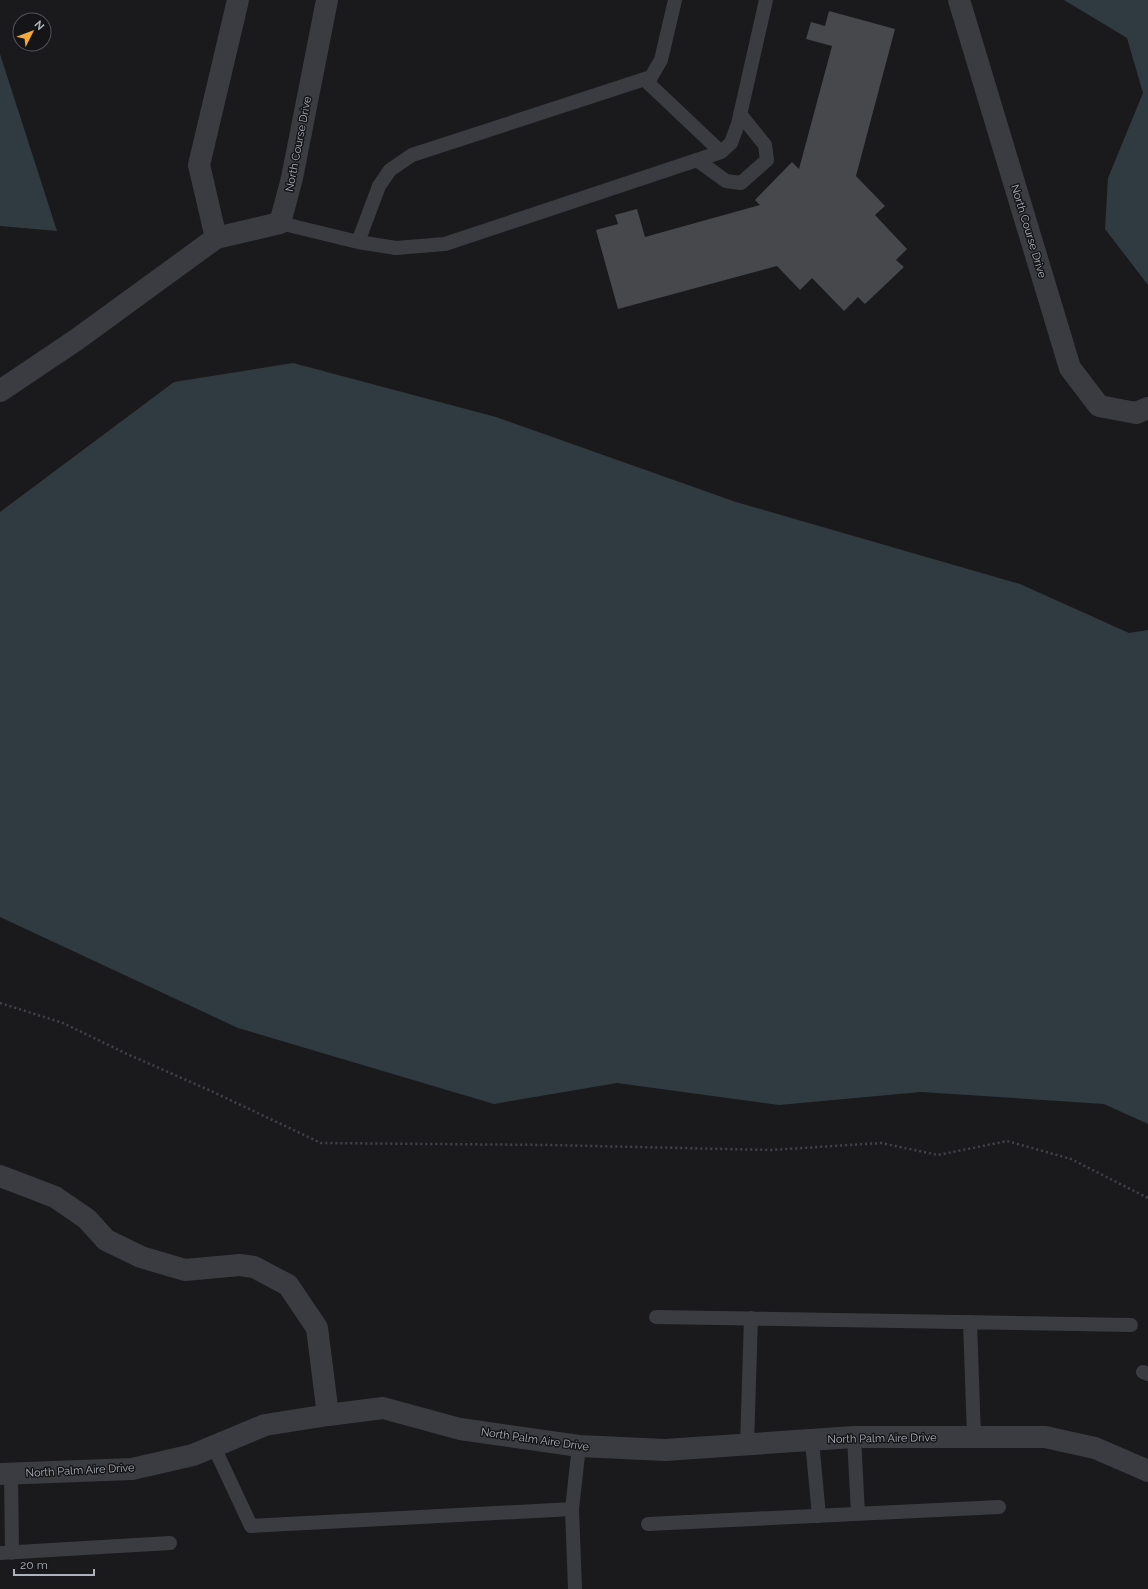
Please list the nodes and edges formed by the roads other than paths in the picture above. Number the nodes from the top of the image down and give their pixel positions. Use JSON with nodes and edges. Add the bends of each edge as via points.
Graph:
{"nodes":[{"id":1,"x":238,"y":0,"type":"edge"},
{"id":2,"x":327,"y":0,"type":"edge"},
{"id":3,"x":675,"y":0,"type":"edge"},
{"id":4,"x":766,"y":0,"type":"edge"},
{"id":5,"x":959,"y":0,"type":"edge"},
{"id":6,"x":645,"y":80,"type":"junction"},
{"id":7,"x":740,"y":114,"type":"junction"},
{"id":8,"x":720,"y":152,"type":"junction"},
{"id":9,"x":697,"y":160,"type":"junction"},
{"id":10,"x":280,"y":224,"type":"junction"},
{"id":11,"x":216,"y":238,"type":"junction"},
{"id":12,"x":358,"y":242,"type":"junction"},
{"id":13,"x":0,"y":391,"type":"edge"},
{"id":14,"x":1148,"y":408,"type":"edge"},
{"id":15,"x":0,"y":1176,"type":"edge"},
{"id":16,"x":656,"y":1317,"type":"dead end"},
{"id":17,"x":751,"y":1318,"type":"junction"},
{"id":18,"x":970,"y":1322,"type":"junction"},
{"id":19,"x":1131,"y":1325,"type":"dead end"},
{"id":20,"x":328,"y":1414,"type":"junction"},
{"id":21,"x":854,"y":1437,"type":"junction"},
{"id":22,"x":974,"y":1437,"type":"junction"},
{"id":23,"x":812,"y":1441,"type":"junction"},
{"id":24,"x":747,"y":1445,"type":"junction"},
{"id":25,"x":214,"y":1446,"type":"junction"},
{"id":26,"x":579,"y":1446,"type":"junction"},
{"id":27,"x":1148,"y":1471,"type":"edge"},
{"id":28,"x":5,"y":1473,"type":"edge"},
{"id":29,"x":1000,"y":1507,"type":"dead end"},
{"id":30,"x":572,"y":1509,"type":"junction"},
{"id":31,"x":858,"y":1514,"type":"junction"},
{"id":32,"x":819,"y":1516,"type":"junction"},
{"id":33,"x":648,"y":1524,"type":"dead end"},
{"id":34,"x":170,"y":1543,"type":"dead end"},
{"id":35,"x":6,"y":1553,"type":"edge"},
{"id":36,"x":575,"y":1589,"type":"edge"}],
"edges":[{"from":1,"to":11,"type":"street","via":[[199,165]]},
{"from":2,"to":10,"type":"street","name":"North Course Drive","via":[[292,178]]},
{"from":3,"to":6,"type":"lane","via":[[661,60],[651,77]]},
{"from":4,"to":7,"type":"lane"},
{"from":5,"to":14,"type":"street","name":"North Course Drive","via":[[1070,368],[1099,406],[1136,413]]},
{"from":6,"to":8,"type":"lane"},
{"from":6,"to":12,"type":"lane","via":[[412,155],[390,170],[379,186]]},
{"from":7,"to":8,"type":"lane","via":[[731,142]]},
{"from":7,"to":9,"type":"lane","via":[[765,145],[766,160],[741,183],[726,181]]},
{"from":8,"to":9,"type":"lane"},
{"from":9,"to":12,"type":"lane","via":[[445,244],[396,248]]},
{"from":10,"to":11,"type":"street"},
{"from":10,"to":12,"type":"lane"},
{"from":11,"to":13,"type":"street","via":[[76,340]]},
{"from":15,"to":20,"type":"street","via":[[56,1197],[87,1219],[106,1240],[141,1257],[185,1270],[240,1265],[254,1267],[288,1285],[317,1328]]},
{"from":16,"to":17,"type":"lane"},
{"from":17,"to":18,"type":"lane"},
{"from":17,"to":24,"type":"lane"},
{"from":18,"to":19,"type":"lane"},
{"from":18,"to":22,"type":"lane"},
{"from":20,"to":25,"type":"street","name":"North Palm Aire Drive","via":[[265,1426]]},
{"from":20,"to":26,"type":"street","name":"North Palm Aire Drive","via":[[383,1408],[460,1429]]},
{"from":21,"to":22,"type":"street","name":"North Palm Aire Drive"},
{"from":21,"to":23,"type":"street","name":"North Palm Aire Drive"},
{"from":21,"to":31,"type":"lane"},
{"from":22,"to":27,"type":"street","name":"North Palm Aire Drive","via":[[1045,1436],[1095,1448]]},
{"from":23,"to":24,"type":"street","name":"North Palm Aire Drive"},
{"from":23,"to":32,"type":"lane"},
{"from":24,"to":26,"type":"street","name":"North Palm Aire Drive","via":[[665,1450]]},
{"from":25,"to":28,"type":"street","name":"North Palm Aire Drive","via":[[193,1455],[132,1469]]},
{"from":25,"to":30,"type":"lane","via":[[251,1526]]},
{"from":26,"to":30,"type":"lane"},
{"from":28,"to":35,"type":"lane"},
{"from":29,"to":31,"type":"lane"},
{"from":30,"to":36,"type":"lane"},
{"from":31,"to":32,"type":"lane"},
{"from":32,"to":33,"type":"lane"},
{"from":34,"to":35,"type":"lane"}]}
